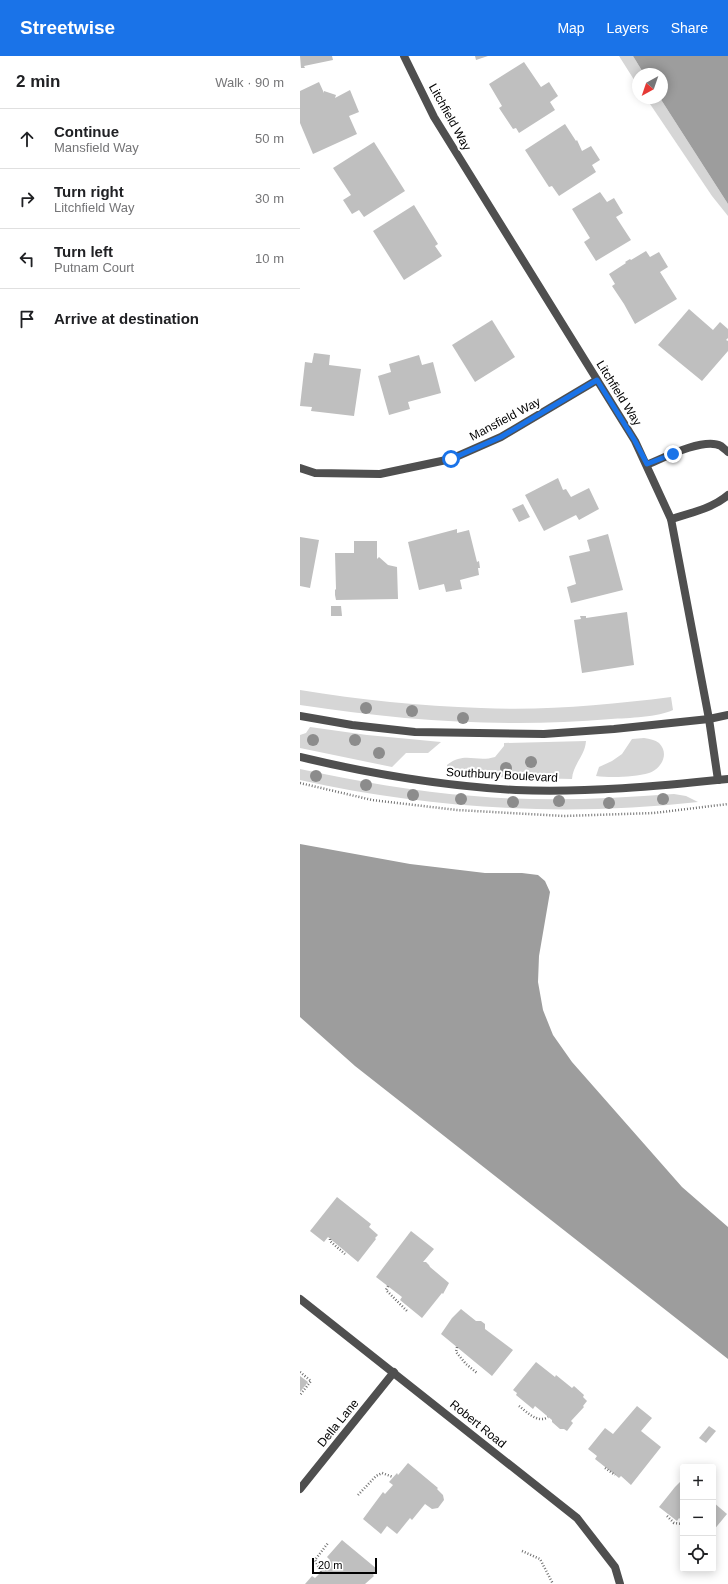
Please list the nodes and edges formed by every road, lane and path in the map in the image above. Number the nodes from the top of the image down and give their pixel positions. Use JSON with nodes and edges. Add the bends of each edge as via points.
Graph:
{"nodes":[{"id":1,"x":404,"y":56,"type":"edge"},
{"id":2,"x":597,"y":380,"type":"junction"},
{"id":3,"x":728,"y":452,"type":"edge"},
{"id":4,"x":647,"y":464,"type":"junction"},
{"id":5,"x":300,"y":468,"type":"edge"},
{"id":6,"x":728,"y":494,"type":"edge"},
{"id":7,"x":671,"y":519,"type":"junction"},
{"id":8,"x":728,"y":715,"type":"edge"},
{"id":9,"x":300,"y":716,"type":"edge"},
{"id":10,"x":709,"y":719,"type":"junction"},
{"id":11,"x":300,"y":757,"type":"edge"},
{"id":12,"x":728,"y":779,"type":"edge"},
{"id":13,"x":718,"y":780,"type":"junction"},
{"id":14,"x":300,"y":783,"type":"edge"},
{"id":15,"x":728,"y":804,"type":"edge"},
{"id":16,"x":330,"y":1239,"type":"dead end"},
{"id":17,"x":345,"y":1254,"type":"dead end"},
{"id":18,"x":388,"y":1286,"type":"dead end"},
{"id":19,"x":300,"y":1299,"type":"edge"},
{"id":20,"x":407,"y":1311,"type":"dead end"},
{"id":21,"x":457,"y":1348,"type":"dead end"},
{"id":22,"x":300,"y":1372,"type":"edge"},
{"id":23,"x":394,"y":1372,"type":"junction"},
{"id":24,"x":477,"y":1373,"type":"dead end"},
{"id":25,"x":300,"y":1395,"type":"edge"},
{"id":26,"x":519,"y":1406,"type":"dead end"},
{"id":27,"x":548,"y":1416,"type":"dead end"},
{"id":28,"x":605,"y":1468,"type":"dead end"},
{"id":29,"x":615,"y":1475,"type":"dead end"},
{"id":30,"x":393,"y":1477,"type":"dead end"},
{"id":31,"x":300,"y":1489,"type":"edge"},
{"id":32,"x":358,"y":1495,"type":"dead end"},
{"id":33,"x":667,"y":1516,"type":"dead end"},
{"id":34,"x":680,"y":1524,"type":"edge"},
{"id":35,"x":328,"y":1543,"type":"dead end"},
{"id":36,"x":522,"y":1551,"type":"dead end"},
{"id":37,"x":321,"y":1572,"type":"dead end"},
{"id":38,"x":553,"y":1584,"type":"edge"},
{"id":39,"x":620,"y":1584,"type":"edge"}],
"edges":[{"from":1,"to":2,"type":"street","name":"Litchfield Way","via":[[434,117]]},
{"from":2,"to":4,"type":"street","name":"Litchfield Way"},
{"from":2,"to":5,"type":"street","name":"Mansfield Way","via":[[501,437],[451,459],[380,474],[315,473]]},
{"from":3,"to":4,"type":"street","via":[[720,446],[705,444]]},
{"from":4,"to":7,"type":"street","name":"Litchfield Way"},
{"from":6,"to":7,"type":"street","via":[[721,501]]},
{"from":7,"to":10,"type":"street","name":"Litchfield Way"},
{"from":8,"to":10,"type":"street"},
{"from":9,"to":10,"type":"street","via":[[415,732],[544,734]]},
{"from":10,"to":13,"type":"street","name":"Litchfield Way"},
{"from":11,"to":13,"type":"street","name":"Southbury Boulevard","via":[[368,773],[439,784],[517,790],[633,788]]},
{"from":12,"to":13,"type":"street","name":"Southbury Boulevard"},
{"from":14,"to":15,"type":"path","via":[[372,800],[457,810],[564,816],[654,813]]},
{"from":16,"to":17,"type":"path"},
{"from":18,"to":20,"type":"path","via":[[386,1290]]},
{"from":19,"to":23,"type":"street","name":"Robert Road"},
{"from":21,"to":24,"type":"path","via":[[456,1352]]},
{"from":22,"to":25,"type":"path","via":[[311,1381]]},
{"from":23,"to":31,"type":"street","name":"Della Lane"},
{"from":23,"to":39,"type":"street","name":"Robert Road","via":[[577,1518],[615,1567]]},
{"from":26,"to":27,"type":"path","via":[[536,1419]]},
{"from":28,"to":29,"type":"path"},
{"from":30,"to":32,"type":"path","via":[[382,1473],[376,1476]]},
{"from":33,"to":34,"type":"path","via":[[674,1523]]},
{"from":35,"to":37,"type":"path","via":[[315,1560]]},
{"from":36,"to":38,"type":"path","via":[[540,1559]]}]}
